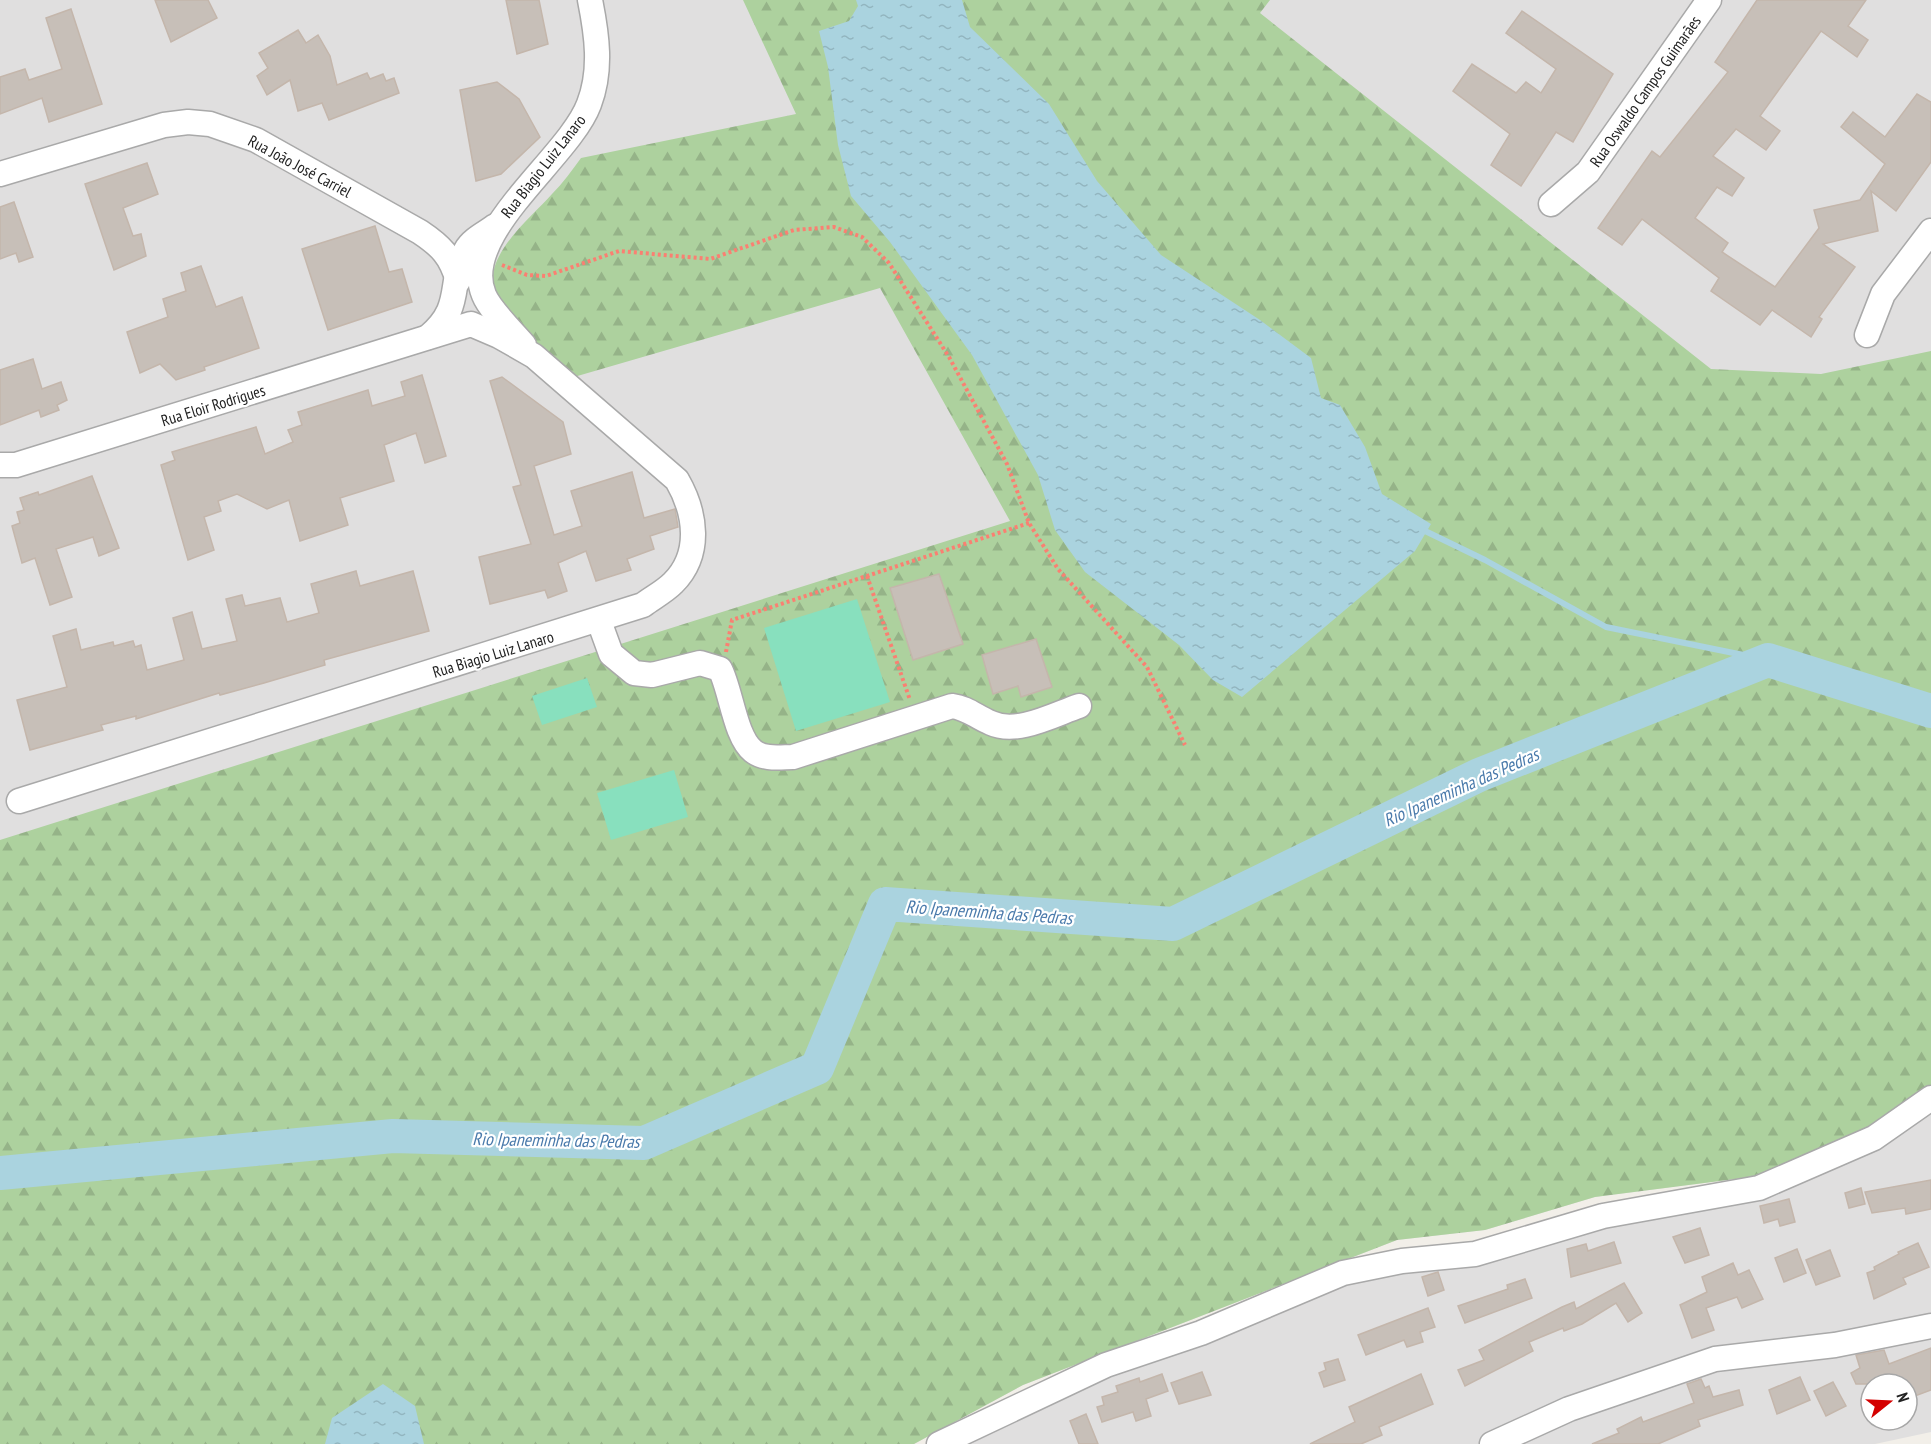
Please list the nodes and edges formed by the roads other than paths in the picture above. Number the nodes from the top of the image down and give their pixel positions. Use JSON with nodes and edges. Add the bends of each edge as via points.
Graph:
{"nodes":[{"id":1,"x":590,"y":0,"type":"edge"},
{"id":2,"x":1710,"y":0,"type":"edge"},
{"id":3,"x":0,"y":174,"type":"edge"},
{"id":4,"x":1551,"y":204,"type":"dead end"},
{"id":5,"x":1931,"y":231,"type":"edge"},
{"id":6,"x":420,"y":232,"type":"junction"},
{"id":7,"x":488,"y":237,"type":"junction"},
{"id":8,"x":456,"y":292,"type":"junction"},
{"id":9,"x":484,"y":296,"type":"junction"},
{"id":10,"x":471,"y":324,"type":"junction"},
{"id":11,"x":1867,"y":335,"type":"dead end"},
{"id":12,"x":426,"y":339,"type":"junction"},
{"id":13,"x":534,"y":356,"type":"junction"},
{"id":14,"x":0,"y":465,"type":"edge"},
{"id":15,"x":599,"y":621,"type":"junction"},
{"id":16,"x":1079,"y":706,"type":"dead end"},
{"id":17,"x":19,"y":801,"type":"dead end"},
{"id":18,"x":1931,"y":1098,"type":"edge"},
{"id":19,"x":1931,"y":1326,"type":"edge"},
{"id":20,"x":939,"y":1444,"type":"edge"},
{"id":21,"x":1492,"y":1444,"type":"edge"}],
"edges":[{"from":1,"to":7,"type":"street","name":"Rua Biagio Luiz Lanaro","via":[[597,69],[588,107],[558,152]]},
{"from":2,"to":4,"type":"street","name":"Rua Oswaldo Campos Guimarães","via":[[1588,172]]},
{"from":3,"to":6,"type":"street","name":"Rua João José Carriel","via":[[164,125],[210,124],[256,140]]},
{"from":5,"to":11,"type":"street","via":[[1883,294]]},
{"from":6,"to":7,"type":"street","name":"Rua João José Carriel","via":[[454,239]]},
{"from":6,"to":8,"type":"street","name":"Rua João José Carriel","via":[[443,248],[452,260]]},
{"from":7,"to":8,"type":"street","name":"Rua Biagio Luiz Lanaro","via":[[465,251]]},
{"from":7,"to":9,"type":"street","via":[[481,271]]},
{"from":8,"to":9,"type":"street","via":[[475,290]]},
{"from":8,"to":10,"type":"street","via":[[453,309],[459,320]]},
{"from":8,"to":12,"type":"street","via":[[442,324]]},
{"from":9,"to":10,"type":"street","via":[[488,306],[485,316]]},
{"from":9,"to":13,"type":"street","name":"Rua Biagio Luiz Lanaro"},
{"from":10,"to":12,"type":"street","name":"Rua Eloir Rodrigues"},
{"from":10,"to":13,"type":"street","name":"Rua Biagio Luiz Lanaro"},
{"from":12,"to":14,"type":"street","name":"Rua Eloir Rodrigues","via":[[16,465]]},
{"from":13,"to":15,"type":"street","name":"Rua Biagio Luiz Lanaro","via":[[677,480],[689,500],[694,524],[685,567],[673,583],[643,606]]},
{"from":15,"to":16,"type":"street","via":[[611,654],[634,673],[652,675],[700,663],[720,669],[728,683],[741,734],[753,751],[771,758],[794,756],[952,706],[966,708],[1003,726],[1020,726]]},
{"from":15,"to":17,"type":"street","name":"Rua Biagio Luiz Lanaro"},
{"from":18,"to":20,"type":"street","via":[[1874,1138],[1759,1188],[1603,1216],[1475,1254],[1402,1261],[1343,1273],[1200,1333],[1106,1365]]},
{"from":19,"to":21,"type":"street","via":[[1835,1345],[1715,1359],[1569,1409]]}]}
